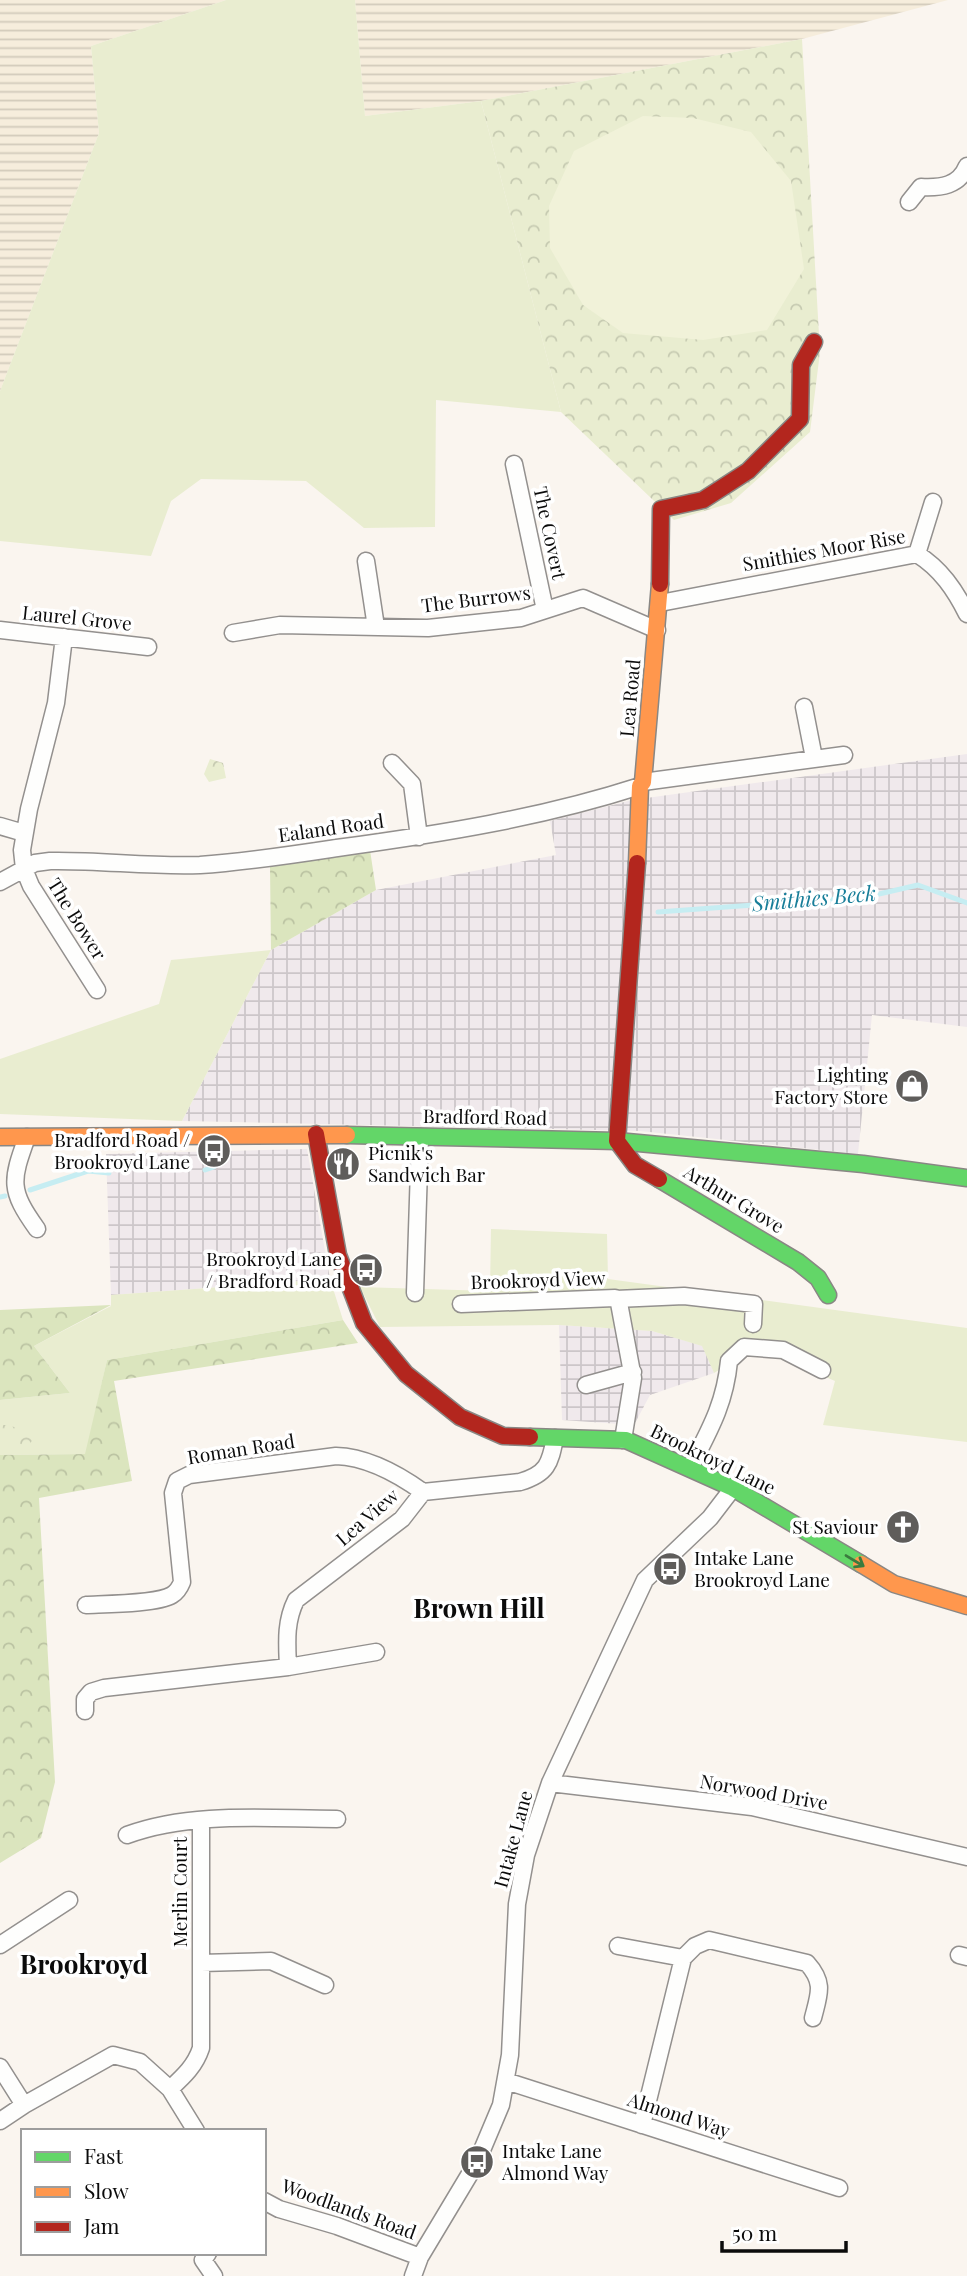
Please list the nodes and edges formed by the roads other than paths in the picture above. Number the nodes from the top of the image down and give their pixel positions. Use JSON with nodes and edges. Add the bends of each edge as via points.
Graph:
{"nodes":[{"id":1,"x":967,"y":166,"type":"edge"},
{"id":2,"x":909,"y":202,"type":"dead end"},
{"id":3,"x":814,"y":342,"type":"dead end"},
{"id":4,"x":514,"y":464,"type":"dead end"},
{"id":5,"x":933,"y":502,"type":"dead end"},
{"id":6,"x":917,"y":554,"type":"junction"},
{"id":7,"x":366,"y":561,"type":"dead end"},
{"id":8,"x":660,"y":603,"type":"junction"},
{"id":9,"x":545,"y":610,"type":"junction"},
{"id":10,"x":967,"y":614,"type":"edge"},
{"id":11,"x":376,"y":627,"type":"junction"},
{"id":12,"x":657,"y":630,"type":"junction"},
{"id":13,"x":0,"y":631,"type":"edge"},
{"id":14,"x":233,"y":633,"type":"dead end"},
{"id":15,"x":64,"y":638,"type":"junction"},
{"id":16,"x":148,"y":647,"type":"dead end"},
{"id":17,"x":804,"y":707,"type":"dead end"},
{"id":18,"x":844,"y":755,"type":"dead end"},
{"id":19,"x":814,"y":758,"type":"junction"},
{"id":20,"x":392,"y":763,"type":"dead end"},
{"id":21,"x":641,"y":784,"type":"junction"},
{"id":22,"x":0,"y":826,"type":"edge"},
{"id":23,"x":24,"y":833,"type":"junction"},
{"id":24,"x":419,"y":837,"type":"junction"},
{"id":25,"x":24,"y":869,"type":"junction"},
{"id":26,"x":0,"y":882,"type":"edge"},
{"id":27,"x":97,"y":990,"type":"dead end"},
{"id":28,"x":316,"y":1134,"type":"junction"},
{"id":29,"x":0,"y":1137,"type":"edge"},
{"id":30,"x":27,"y":1137,"type":"junction"},
{"id":31,"x":420,"y":1137,"type":"junction"},
{"id":32,"x":617,"y":1141,"type":"junction"},
{"id":33,"x":967,"y":1178,"type":"edge"},
{"id":34,"x":37,"y":1229,"type":"dead end"},
{"id":35,"x":415,"y":1293,"type":"dead end"},
{"id":36,"x":828,"y":1295,"type":"dead end"},
{"id":37,"x":616,"y":1299,"type":"junction"},
{"id":38,"x":461,"y":1304,"type":"dead end"},
{"id":39,"x":753,"y":1324,"type":"dead end"},
{"id":40,"x":822,"y":1370,"type":"dead end"},
{"id":41,"x":633,"y":1372,"type":"junction"},
{"id":42,"x":586,"y":1385,"type":"dead end"},
{"id":43,"x":555,"y":1438,"type":"junction"},
{"id":44,"x":623,"y":1440,"type":"junction"},
{"id":45,"x":690,"y":1468,"type":"junction"},
{"id":46,"x":733,"y":1488,"type":"junction"},
{"id":47,"x":423,"y":1492,"type":"junction"},
{"id":48,"x":86,"y":1605,"type":"dead end"},
{"id":49,"x":967,"y":1606,"type":"edge"},
{"id":50,"x":376,"y":1652,"type":"dead end"},
{"id":51,"x":288,"y":1667,"type":"junction"},
{"id":52,"x":85,"y":1711,"type":"dead end"},
{"id":53,"x":550,"y":1783,"type":"junction"},
{"id":54,"x":337,"y":1819,"type":"dead end"},
{"id":55,"x":201,"y":1820,"type":"junction"},
{"id":56,"x":127,"y":1835,"type":"dead end"},
{"id":57,"x":967,"y":1857,"type":"edge"},
{"id":58,"x":69,"y":1900,"type":"dead end"},
{"id":59,"x":0,"y":1945,"type":"edge"},
{"id":60,"x":618,"y":1946,"type":"dead end"},
{"id":61,"x":683,"y":1958,"type":"junction"},
{"id":62,"x":201,"y":1963,"type":"junction"},
{"id":63,"x":325,"y":1985,"type":"dead end"},
{"id":64,"x":813,"y":2018,"type":"dead end"},
{"id":65,"x":0,"y":2067,"type":"edge"},
{"id":66,"x":506,"y":2081,"type":"junction"},
{"id":67,"x":170,"y":2089,"type":"junction"},
{"id":68,"x":23,"y":2105,"type":"junction"},
{"id":69,"x":0,"y":2121,"type":"edge"},
{"id":70,"x":642,"y":2125,"type":"junction"},
{"id":71,"x":195,"y":2129,"type":"edge"},
{"id":72,"x":839,"y":2189,"type":"dead end"},
{"id":73,"x":266,"y":2202,"type":"edge"},
{"id":74,"x":207,"y":2255,"type":"edge"},
{"id":75,"x":420,"y":2257,"type":"junction"},
{"id":76,"x":214,"y":2276,"type":"edge"},
{"id":77,"x":413,"y":2276,"type":"edge"}],
"edges":[{"from":1,"to":2,"type":"street","via":[[951,185],[922,187]]},
{"from":3,"to":8,"type":"street","name":"Lea Road","via":[[801,365],[800,419],[748,471],[703,500],[660,509]]},
{"from":4,"to":9,"type":"street","name":"The Covert"},
{"from":5,"to":6,"type":"street"},
{"from":6,"to":8,"type":"street","name":"Smithies Moor Rise"},
{"from":6,"to":10,"type":"street","name":"Smithies Moor Rise","via":[[933,564]]},
{"from":7,"to":11,"type":"street"},
{"from":8,"to":12,"type":"street","name":"Lea Road"},
{"from":9,"to":11,"type":"street","name":"The Burrows","via":[[521,618],[428,628]]},
{"from":9,"to":12,"type":"street","name":"The Burrows","via":[[583,598]]},
{"from":11,"to":14,"type":"street","name":"The Burrows","via":[[280,625]]},
{"from":12,"to":21,"type":"street","name":"Lea Road"},
{"from":13,"to":15,"type":"street","name":"Laurel Grove"},
{"from":15,"to":16,"type":"street","name":"Laurel Grove"},
{"from":15,"to":23,"type":"street","via":[[56,703]]},
{"from":17,"to":19,"type":"street"},
{"from":18,"to":19,"type":"street","name":"Ealand Road"},
{"from":19,"to":21,"type":"street","name":"Ealand Road"},
{"from":20,"to":24,"type":"street","via":[[412,784]]},
{"from":21,"to":24,"type":"street","name":"Ealand Road","via":[[506,822]]},
{"from":21,"to":32,"type":"street","name":"Lea Road"},
{"from":22,"to":23,"type":"street"},
{"from":23,"to":25,"type":"street"},
{"from":24,"to":25,"type":"street","name":"Ealand Road","via":[[214,864],[50,861]]},
{"from":25,"to":26,"type":"street","name":"Ealand Road"},
{"from":25,"to":27,"type":"street","name":"The Bower"},
{"from":28,"to":30,"type":"street","name":"Bradford Road"},
{"from":28,"to":31,"type":"street","name":"Bradford Road"},
{"from":28,"to":43,"type":"street","name":"Brookroyd Lane","via":[[338,1255],[364,1323],[406,1374],[460,1417],[503,1436]]},
{"from":29,"to":30,"type":"street","name":"Bradford Road"},
{"from":30,"to":34,"type":"street","via":[[14,1172],[19,1204]]},
{"from":31,"to":32,"type":"street","name":"Bradford Road"},
{"from":31,"to":35,"type":"street"},
{"from":32,"to":33,"type":"street","name":"Bradford Road"},
{"from":32,"to":36,"type":"street","name":"Arthur Grove","via":[[635,1165],[797,1262],[818,1278]]},
{"from":37,"to":38,"type":"street","name":"Brookroyd View"},
{"from":37,"to":39,"type":"street","name":"Brookroyd View","via":[[684,1296],[754,1304]]},
{"from":37,"to":41,"type":"street","name":"Brookroyd View"},
{"from":40,"to":45,"type":"street","via":[[783,1350],[744,1347],[729,1361],[717,1417]]},
{"from":41,"to":42,"type":"street"},
{"from":41,"to":44,"type":"street","name":"Brookroyd View"},
{"from":43,"to":44,"type":"street","name":"Brookroyd Lane"},
{"from":43,"to":47,"type":"street","name":"Lea View","via":[[549,1463],[535,1478]]},
{"from":44,"to":45,"type":"street","name":"Brookroyd Lane"},
{"from":45,"to":46,"type":"street","name":"Brookroyd Lane"},
{"from":46,"to":49,"type":"street","name":"Brookroyd Lane","one_way":true,"via":[[894,1584]]},
{"from":46,"to":53,"type":"street","name":"Intake Lane","via":[[710,1518],[645,1580]]},
{"from":47,"to":48,"type":"street","name":"Roman Road","via":[[400,1475],[350,1456],[189,1475],[177,1481],[173,1493],[182,1582],[178,1589],[151,1600]]},
{"from":47,"to":51,"type":"street","name":"Lea View","via":[[402,1519],[296,1600],[288,1614]]},
{"from":50,"to":51,"type":"street"},
{"from":51,"to":52,"type":"street","via":[[104,1688],[85,1699]]},
{"from":53,"to":57,"type":"street","name":"Norwood Drive","via":[[752,1807]]},
{"from":53,"to":66,"type":"street","name":"Intake Lane","via":[[526,1855],[517,1904]]},
{"from":54,"to":55,"type":"street","name":"Merlin Court"},
{"from":55,"to":56,"type":"street","name":"Merlin Court"},
{"from":55,"to":62,"type":"street","name":"Merlin Court"},
{"from":58,"to":59,"type":"street"},
{"from":60,"to":61,"type":"street"},
{"from":61,"to":64,"type":"street","via":[[695,1945],[709,1940],[807,1963],[820,1985]]},
{"from":61,"to":70,"type":"street"},
{"from":62,"to":63,"type":"street","name":"Merlin Court","via":[[271,1961]]},
{"from":62,"to":67,"type":"street","name":"Merlin Court","via":[[201,2048],[188,2073]]},
{"from":65,"to":68,"type":"street"},
{"from":66,"to":70,"type":"street","name":"Almond Way"},
{"from":66,"to":75,"type":"street","name":"Intake Lane","via":[[477,2162]]},
{"from":67,"to":68,"type":"street","via":[[140,2062],[113,2055]]},
{"from":67,"to":71,"type":"street"},
{"from":68,"to":69,"type":"street"},
{"from":70,"to":72,"type":"street","name":"Almond Way"},
{"from":73,"to":75,"type":"street","name":"Woodlands Road"},
{"from":74,"to":76,"type":"street","via":[[203,2260]]},
{"from":75,"to":77,"type":"street","name":"Intake Lane"}]}
